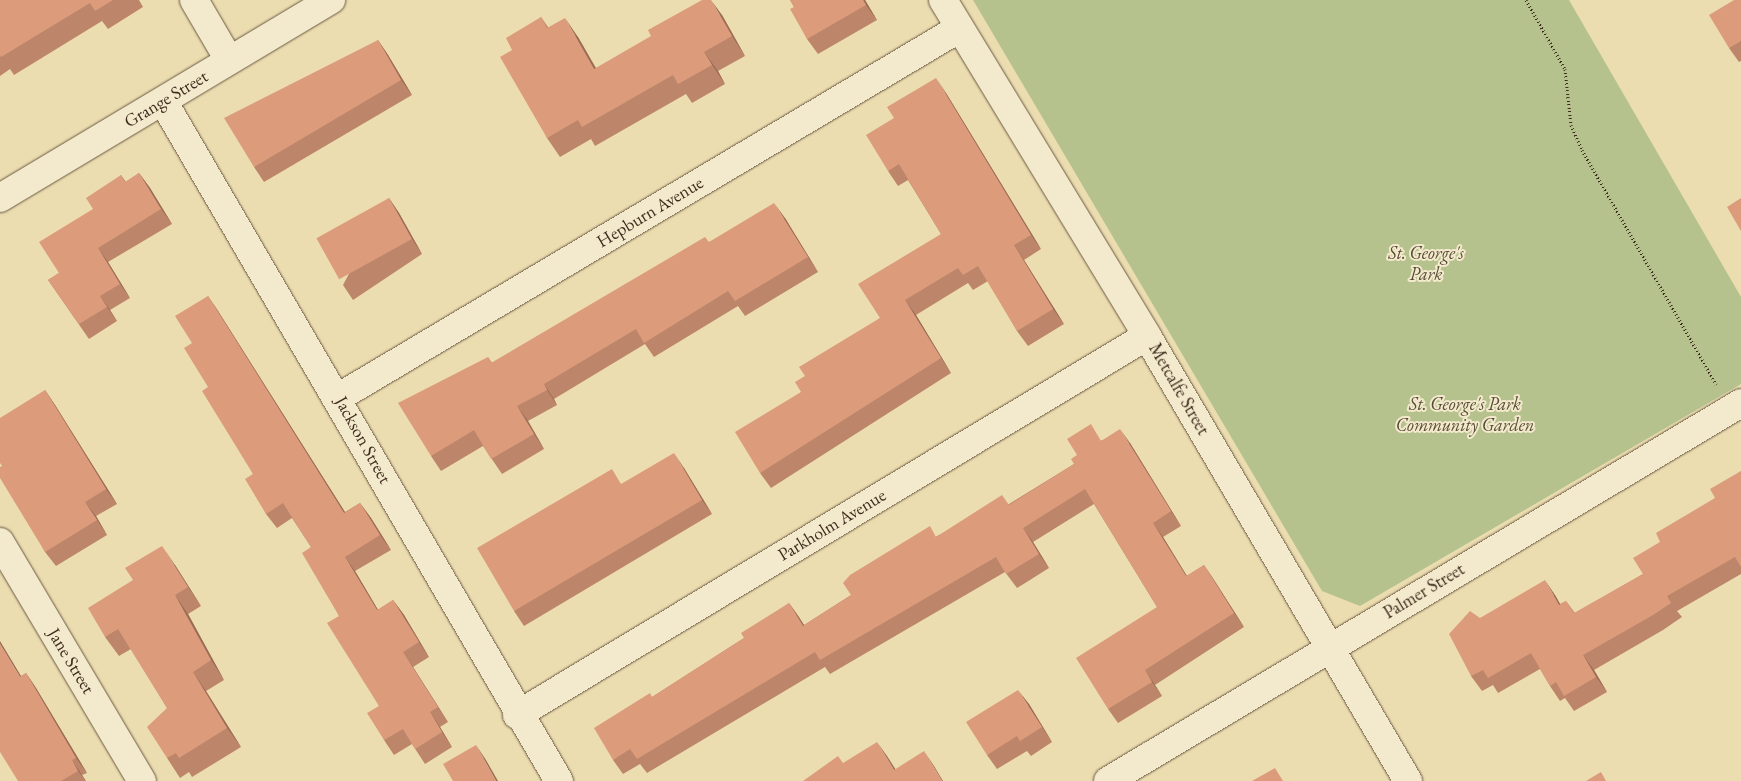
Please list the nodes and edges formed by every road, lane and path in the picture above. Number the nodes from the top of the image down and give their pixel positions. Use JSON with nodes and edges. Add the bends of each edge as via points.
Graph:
{"nodes":[{"id":1,"x":194,"y":0,"type":"edge"},
{"id":2,"x":331,"y":0,"type":"edge"},
{"id":3,"x":944,"y":0,"type":"edge"},
{"id":4,"x":1526,"y":0,"type":"edge"},
{"id":5,"x":960,"y":28,"type":"junction"},
{"id":6,"x":229,"y":60,"type":"junction"},
{"id":7,"x":163,"y":101,"type":"junction"},
{"id":8,"x":0,"y":198,"type":"edge"},
{"id":9,"x":1147,"y":336,"type":"junction"},
{"id":10,"x":1718,"y":389,"type":"dead end"},
{"id":11,"x":339,"y":397,"type":"junction"},
{"id":12,"x":1741,"y":403,"type":"edge"},
{"id":13,"x":0,"y":542,"type":"edge"},
{"id":14,"x":1329,"y":647,"type":"junction"},
{"id":15,"x":517,"y":715,"type":"junction"},
{"id":16,"x":142,"y":781,"type":"edge"},
{"id":17,"x":559,"y":781,"type":"edge"},
{"id":18,"x":1108,"y":781,"type":"edge"},
{"id":19,"x":1408,"y":781,"type":"edge"}],
"edges":[{"from":1,"to":6,"type":"street"},
{"from":2,"to":6,"type":"street","name":"Grange Street"},
{"from":3,"to":5,"type":"street","name":"Metcalfe Street"},
{"from":4,"to":10,"type":"path","via":[[1565,70],[1571,125],[1582,150]]},
{"from":5,"to":9,"type":"street","name":"Metcalfe Street"},
{"from":5,"to":11,"type":"street","name":"Hepburn Avenue"},
{"from":6,"to":7,"type":"street","name":"Grange Street"},
{"from":7,"to":8,"type":"street","name":"Grange Street"},
{"from":7,"to":11,"type":"street","name":"Jackson Street"},
{"from":9,"to":14,"type":"street","name":"Metcalfe Street"},
{"from":9,"to":15,"type":"street","name":"Parkholm Avenue"},
{"from":11,"to":15,"type":"street","name":"Jackson Street"},
{"from":12,"to":14,"type":"street","name":"Palmer Street"},
{"from":13,"to":16,"type":"street","name":"Jane Street"},
{"from":14,"to":18,"type":"street","name":"Palmer Street"},
{"from":14,"to":19,"type":"street","name":"Metcalfe Street"},
{"from":15,"to":17,"type":"street","name":"Jackson Street"}]}
